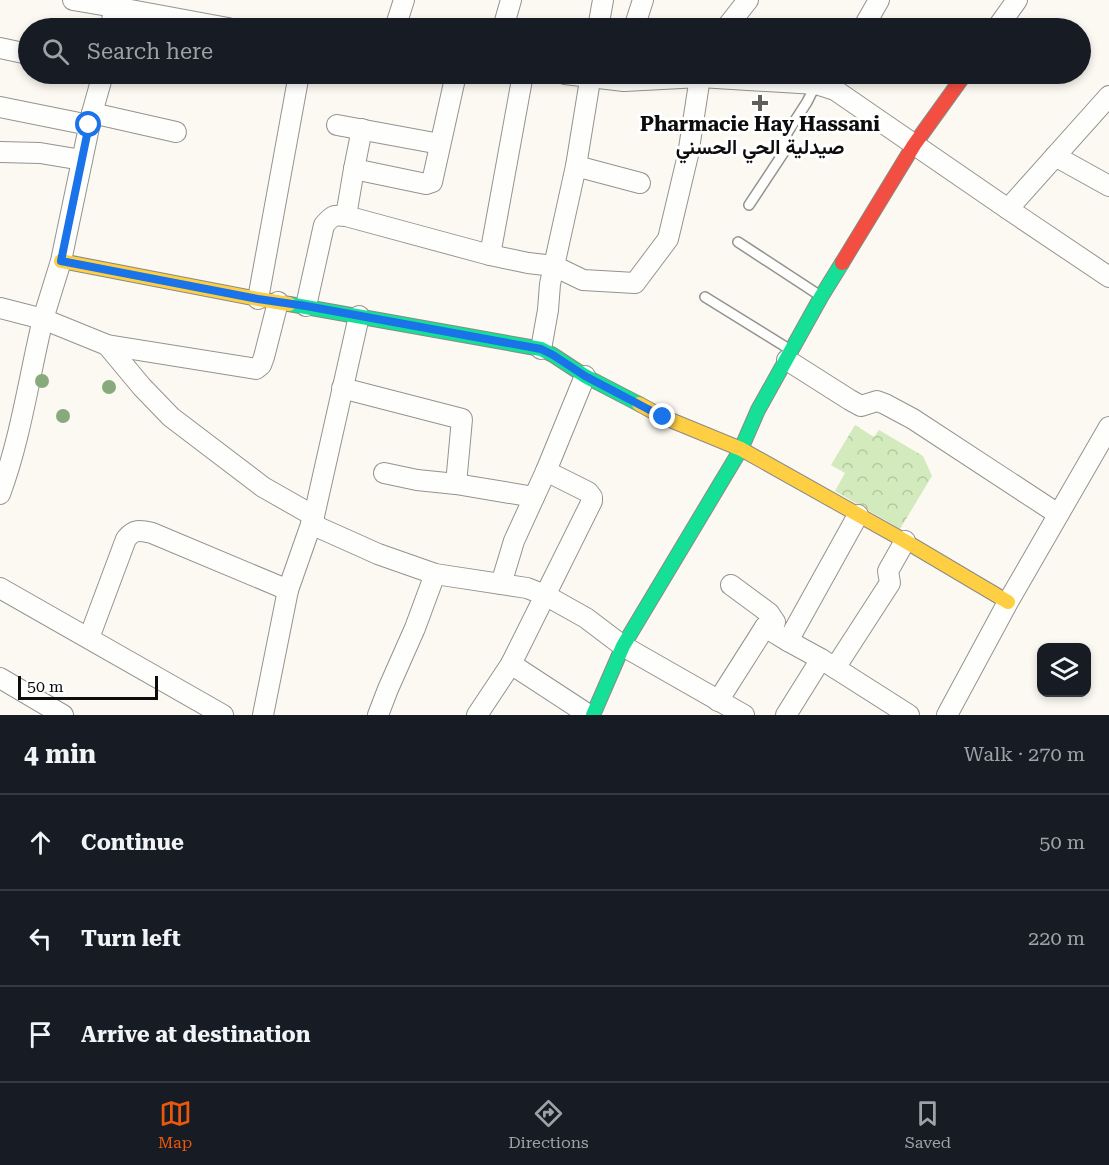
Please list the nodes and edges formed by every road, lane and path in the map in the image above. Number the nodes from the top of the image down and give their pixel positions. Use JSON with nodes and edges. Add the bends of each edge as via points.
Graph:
{"nodes":[{"id":1,"x":73,"y":0,"type":"edge"},
{"id":2,"x":404,"y":0,"type":"edge"},
{"id":3,"x":511,"y":0,"type":"edge"},
{"id":4,"x":603,"y":0,"type":"edge"},
{"id":5,"x":643,"y":0,"type":"edge"},
{"id":6,"x":748,"y":0,"type":"edge"},
{"id":7,"x":879,"y":0,"type":"edge"},
{"id":8,"x":1017,"y":0,"type":"edge"},
{"id":9,"x":114,"y":3,"type":"edge"},
{"id":10,"x":112,"y":18,"type":"edge"},
{"id":11,"x":182,"y":18,"type":"edge"},
{"id":12,"x":398,"y":18,"type":"edge"},
{"id":13,"x":506,"y":18,"type":"edge"},
{"id":14,"x":600,"y":18,"type":"edge"},
{"id":15,"x":637,"y":18,"type":"edge"},
{"id":16,"x":734,"y":18,"type":"edge"},
{"id":17,"x":869,"y":18,"type":"edge"},
{"id":18,"x":1004,"y":18,"type":"edge"},
{"id":19,"x":0,"y":48,"type":"edge"},
{"id":20,"x":18,"y":52,"type":"edge"},
{"id":21,"x":100,"y":84,"type":"edge"},
{"id":22,"x":298,"y":84,"type":"edge"},
{"id":23,"x":454,"y":84,"type":"edge"},
{"id":24,"x":521,"y":84,"type":"edge"},
{"id":25,"x":590,"y":84,"type":"edge"},
{"id":26,"x":693,"y":84,"type":"edge"},
{"id":27,"x":830,"y":84,"type":"edge"},
{"id":28,"x":832,"y":84,"type":"edge"},
{"id":29,"x":957,"y":84,"type":"edge"},
{"id":30,"x":1108,"y":99,"type":"edge"},
{"id":31,"x":0,"y":107,"type":"edge"},
{"id":32,"x":91,"y":119,"type":"junction"},
{"id":33,"x":337,"y":125,"type":"dead end"},
{"id":34,"x":362,"y":129,"type":"junction"},
{"id":35,"x":176,"y":132,"type":"dead end"},
{"id":36,"x":440,"y":144,"type":"junction"},
{"id":37,"x":914,"y":145,"type":"junction"},
{"id":38,"x":0,"y":152,"type":"edge"},
{"id":39,"x":1055,"y":156,"type":"junction"},
{"id":40,"x":82,"y":160,"type":"junction"},
{"id":41,"x":576,"y":166,"type":"junction"},
{"id":42,"x":354,"y":169,"type":"junction"},
{"id":43,"x":640,"y":183,"type":"dead end"},
{"id":44,"x":1109,"y":186,"type":"edge"},
{"id":45,"x":749,"y":205,"type":"dead end"},
{"id":46,"x":1008,"y":209,"type":"junction"},
{"id":47,"x":346,"y":216,"type":"junction"},
{"id":48,"x":738,"y":242,"type":"dead end"},
{"id":49,"x":490,"y":255,"type":"junction"},
{"id":50,"x":61,"y":261,"type":"junction"},
{"id":51,"x":555,"y":266,"type":"junction"},
{"id":52,"x":1109,"y":276,"type":"edge"},
{"id":53,"x":705,"y":297,"type":"dead end"},
{"id":54,"x":822,"y":297,"type":"junction"},
{"id":55,"x":268,"y":301,"type":"junction"},
{"id":56,"x":306,"y":306,"type":"junction"},
{"id":57,"x":0,"y":308,"type":"edge"},
{"id":58,"x":359,"y":316,"type":"junction"},
{"id":59,"x":43,"y":319,"type":"junction"},
{"id":60,"x":107,"y":345,"type":"junction"},
{"id":61,"x":541,"y":349,"type":"junction"},
{"id":62,"x":789,"y":355,"type":"junction"},
{"id":63,"x":585,"y":376,"type":"junction"},
{"id":64,"x":342,"y":388,"type":"junction"},
{"id":65,"x":1109,"y":427,"type":"edge"},
{"id":66,"x":741,"y":449,"type":"junction"},
{"id":67,"x":4,"y":470,"type":"edge"},
{"id":68,"x":546,"y":471,"type":"junction"},
{"id":69,"x":384,"y":474,"type":"dead end"},
{"id":70,"x":456,"y":483,"type":"junction"},
{"id":71,"x":0,"y":494,"type":"edge"},
{"id":72,"x":534,"y":497,"type":"junction"},
{"id":73,"x":858,"y":514,"type":"junction"},
{"id":74,"x":1058,"y":514,"type":"junction"},
{"id":75,"x":312,"y":520,"type":"junction"},
{"id":76,"x":905,"y":542,"type":"junction"},
{"id":77,"x":435,"y":574,"type":"junction"},
{"id":78,"x":501,"y":585,"type":"junction"},
{"id":79,"x":731,"y":585,"type":"dead end"},
{"id":80,"x":0,"y":588,"type":"edge"},
{"id":81,"x":288,"y":590,"type":"junction"},
{"id":82,"x":545,"y":595,"type":"junction"},
{"id":83,"x":1008,"y":602,"type":"junction"},
{"id":84,"x":765,"y":627,"type":"junction"},
{"id":85,"x":89,"y":638,"type":"junction"},
{"id":86,"x":788,"y":641,"type":"junction"},
{"id":87,"x":623,"y":646,"type":"junction"},
{"id":88,"x":828,"y":663,"type":"junction"},
{"id":89,"x":511,"y":664,"type":"junction"},
{"id":90,"x":0,"y":678,"type":"edge"},
{"id":91,"x":718,"y":701,"type":"junction"},
{"id":92,"x":63,"y":715,"type":"edge"},
{"id":93,"x":223,"y":715,"type":"edge"},
{"id":94,"x":263,"y":715,"type":"edge"},
{"id":95,"x":378,"y":715,"type":"edge"},
{"id":96,"x":477,"y":715,"type":"edge"},
{"id":97,"x":591,"y":715,"type":"edge"},
{"id":98,"x":744,"y":715,"type":"edge"},
{"id":99,"x":786,"y":715,"type":"edge"},
{"id":100,"x":909,"y":715,"type":"edge"},
{"id":101,"x":947,"y":715,"type":"edge"}],
"edges":[{"from":1,"to":9,"type":"street"},
{"from":2,"to":12,"type":"street"},
{"from":3,"to":13,"type":"street"},
{"from":4,"to":14,"type":"street"},
{"from":5,"to":15,"type":"street"},
{"from":6,"to":16,"type":"street"},
{"from":7,"to":17,"type":"street"},
{"from":8,"to":18,"type":"street"},
{"from":9,"to":10,"type":"street"},
{"from":9,"to":11,"type":"street"},
{"from":19,"to":20,"type":"street"},
{"from":21,"to":32,"type":"street"},
{"from":22,"to":55,"type":"street"},
{"from":23,"to":36,"type":"street"},
{"from":24,"to":49,"type":"street"},
{"from":25,"to":41,"type":"street"},
{"from":26,"to":51,"type":"street","via":[[688,155],[668,239],[635,283],[583,280]]},
{"from":27,"to":45,"type":"lane","via":[[807,102],[787,133],[786,149]]},
{"from":28,"to":37,"type":"street"},
{"from":29,"to":37,"type":"street"},
{"from":30,"to":39,"type":"street"},
{"from":31,"to":32,"type":"street"},
{"from":32,"to":35,"type":"street"},
{"from":32,"to":40,"type":"street"},
{"from":33,"to":34,"type":"street"},
{"from":34,"to":36,"type":"street"},
{"from":34,"to":42,"type":"street"},
{"from":36,"to":42,"type":"street","via":[[430,183]]},
{"from":37,"to":46,"type":"street"},
{"from":37,"to":54,"type":"street"},
{"from":38,"to":40,"type":"street"},
{"from":39,"to":44,"type":"street"},
{"from":39,"to":46,"type":"street"},
{"from":40,"to":50,"type":"street"},
{"from":41,"to":43,"type":"street"},
{"from":41,"to":51,"type":"street"},
{"from":42,"to":47,"type":"street"},
{"from":46,"to":52,"type":"street"},
{"from":47,"to":49,"type":"street"},
{"from":47,"to":56,"type":"street","via":[[331,216],[324,225]]},
{"from":48,"to":54,"type":"lane"},
{"from":49,"to":51,"type":"street"},
{"from":50,"to":55,"type":"street"},
{"from":50,"to":59,"type":"street"},
{"from":51,"to":61,"type":"street"},
{"from":53,"to":62,"type":"lane"},
{"from":54,"to":62,"type":"street"},
{"from":55,"to":56,"type":"street"},
{"from":55,"to":60,"type":"street","via":[[264,357],[256,369]]},
{"from":56,"to":58,"type":"street"},
{"from":57,"to":59,"type":"street"},
{"from":58,"to":61,"type":"street"},
{"from":58,"to":64,"type":"street"},
{"from":59,"to":60,"type":"street"},
{"from":59,"to":67,"type":"street","via":[[19,430]]},
{"from":60,"to":75,"type":"street","via":[[185,430]]},
{"from":61,"to":63,"type":"street"},
{"from":62,"to":66,"type":"street"},
{"from":62,"to":74,"type":"street","via":[[861,406],[877,402],[913,419]]},
{"from":63,"to":66,"type":"street","via":[[663,417]]},
{"from":63,"to":68,"type":"street"},
{"from":64,"to":70,"type":"street","via":[[462,419]]},
{"from":64,"to":75,"type":"street"},
{"from":65,"to":74,"type":"street"},
{"from":66,"to":73,"type":"street"},
{"from":66,"to":87,"type":"street"},
{"from":67,"to":71,"type":"street"},
{"from":68,"to":72,"type":"street"},
{"from":68,"to":82,"type":"street","via":[[592,497]]},
{"from":69,"to":70,"type":"street"},
{"from":70,"to":72,"type":"street"},
{"from":72,"to":78,"type":"street","via":[[514,541]]},
{"from":73,"to":76,"type":"street"},
{"from":73,"to":86,"type":"street"},
{"from":74,"to":83,"type":"street"},
{"from":75,"to":77,"type":"street","via":[[378,554]]},
{"from":75,"to":81,"type":"street"},
{"from":76,"to":83,"type":"street"},
{"from":76,"to":88,"type":"street","via":[[888,571],[890,583]]},
{"from":77,"to":78,"type":"street"},
{"from":77,"to":95,"type":"street"},
{"from":78,"to":82,"type":"street"},
{"from":79,"to":84,"type":"street","via":[[769,613],[775,622]]},
{"from":80,"to":85,"type":"street"},
{"from":81,"to":85,"type":"street","via":[[152,533],[135,531],[126,539]]},
{"from":81,"to":94,"type":"street"},
{"from":82,"to":87,"type":"street","via":[[586,618]]},
{"from":82,"to":89,"type":"street"},
{"from":83,"to":101,"type":"street"},
{"from":84,"to":86,"type":"street"},
{"from":84,"to":91,"type":"street"},
{"from":85,"to":93,"type":"street"},
{"from":86,"to":88,"type":"street"},
{"from":87,"to":91,"type":"street"},
{"from":87,"to":97,"type":"street"},
{"from":88,"to":99,"type":"street"},
{"from":88,"to":100,"type":"street"},
{"from":89,"to":96,"type":"street"},
{"from":89,"to":97,"type":"street"},
{"from":90,"to":92,"type":"street"},
{"from":91,"to":98,"type":"street"}]}
